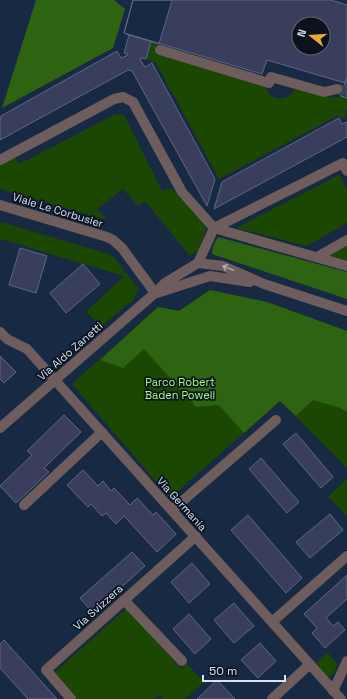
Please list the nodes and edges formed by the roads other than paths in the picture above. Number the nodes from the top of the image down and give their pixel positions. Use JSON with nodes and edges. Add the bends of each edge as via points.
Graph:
{"nodes":[{"id":1,"x":160,"y":50,"type":"dead end"},
{"id":2,"x":337,"y":89,"type":"tunnel mouth"},
{"id":3,"x":0,"y":160,"type":"edge"},
{"id":4,"x":347,"y":170,"type":"edge"},
{"id":5,"x":0,"y":205,"type":"edge"},
{"id":6,"x":214,"y":228,"type":"junction"},
{"id":7,"x":347,"y":240,"type":"edge"},
{"id":8,"x":317,"y":257,"type":"junction"},
{"id":9,"x":198,"y":263,"type":"junction"},
{"id":10,"x":347,"y":266,"type":"edge"},
{"id":11,"x":264,"y":284,"type":"junction"},
{"id":12,"x":155,"y":293,"type":"junction"},
{"id":13,"x":347,"y":311,"type":"edge"},
{"id":14,"x":0,"y":332,"type":"edge"},
{"id":15,"x":55,"y":380,"type":"junction"},
{"id":16,"x":276,"y":420,"type":"dead end"},
{"id":17,"x":0,"y":428,"type":"edge"},
{"id":18,"x":102,"y":432,"type":"junction"},
{"id":19,"x":24,"y":505,"type":"dead end"},
{"id":20,"x":172,"y":510,"type":"junction"},
{"id":21,"x":196,"y":536,"type":"junction"},
{"id":22,"x":347,"y":556,"type":"edge"},
{"id":23,"x":124,"y":600,"type":"junction"},
{"id":24,"x":272,"y":622,"type":"junction"},
{"id":25,"x":182,"y":661,"type":"dead end"},
{"id":26,"x":347,"y":661,"type":"edge"},
{"id":27,"x":310,"y":664,"type":"junction"},
{"id":28,"x":333,"y":690,"type":"junction"},
{"id":29,"x":71,"y":699,"type":"edge"},
{"id":30,"x":272,"y":699,"type":"edge"},
{"id":31,"x":341,"y":699,"type":"edge"}],
"edges":[{"from":1,"to":2,"type":"street","via":[[269,83],[271,77],[324,92]]},
{"from":3,"to":6,"type":"street","via":[[114,99],[123,97],[133,102],[182,192]]},
{"from":4,"to":6,"type":"street","via":[[343,163]]},
{"from":5,"to":12,"type":"street","name":"Viale Le Corbusier","via":[[113,240],[122,248]]},
{"from":6,"to":8,"type":"street"},
{"from":6,"to":9,"type":"street"},
{"from":7,"to":8,"type":"street"},
{"from":8,"to":10,"type":"street"},
{"from":11,"to":9,"type":"street","one_way":true,"via":[[223,266]]},
{"from":9,"to":12,"type":"street","via":[[165,283]]},
{"from":11,"to":12,"type":"street","via":[[210,276]]},
{"from":11,"to":13,"type":"street"},
{"from":12,"to":15,"type":"street","name":"Via Aldo Zanetti"},
{"from":14,"to":15,"type":"street","name":"Via Germania","via":[[7,339],[27,349]]},
{"from":15,"to":17,"type":"street","name":"Via Aldo Zanetti"},
{"from":15,"to":18,"type":"street","name":"Via Germania"},
{"from":16,"to":20,"type":"street"},
{"from":18,"to":19,"type":"street"},
{"from":18,"to":20,"type":"street","name":"Via Germania"},
{"from":20,"to":21,"type":"street","name":"Via Germania"},
{"from":21,"to":23,"type":"street","name":"Via Svizzera"},
{"from":21,"to":24,"type":"street","name":"Via Germania"},
{"from":22,"to":24,"type":"street"},
{"from":23,"to":25,"type":"street"},
{"from":23,"to":29,"type":"street","name":"Via Svizzera","via":[[46,670]]},
{"from":24,"to":27,"type":"street","name":"Via Germania"},
{"from":26,"to":28,"type":"street"},
{"from":27,"to":28,"type":"street","name":"Via Germania"},
{"from":27,"to":30,"type":"street"},
{"from":28,"to":31,"type":"street","name":"Via Germania"}]}
